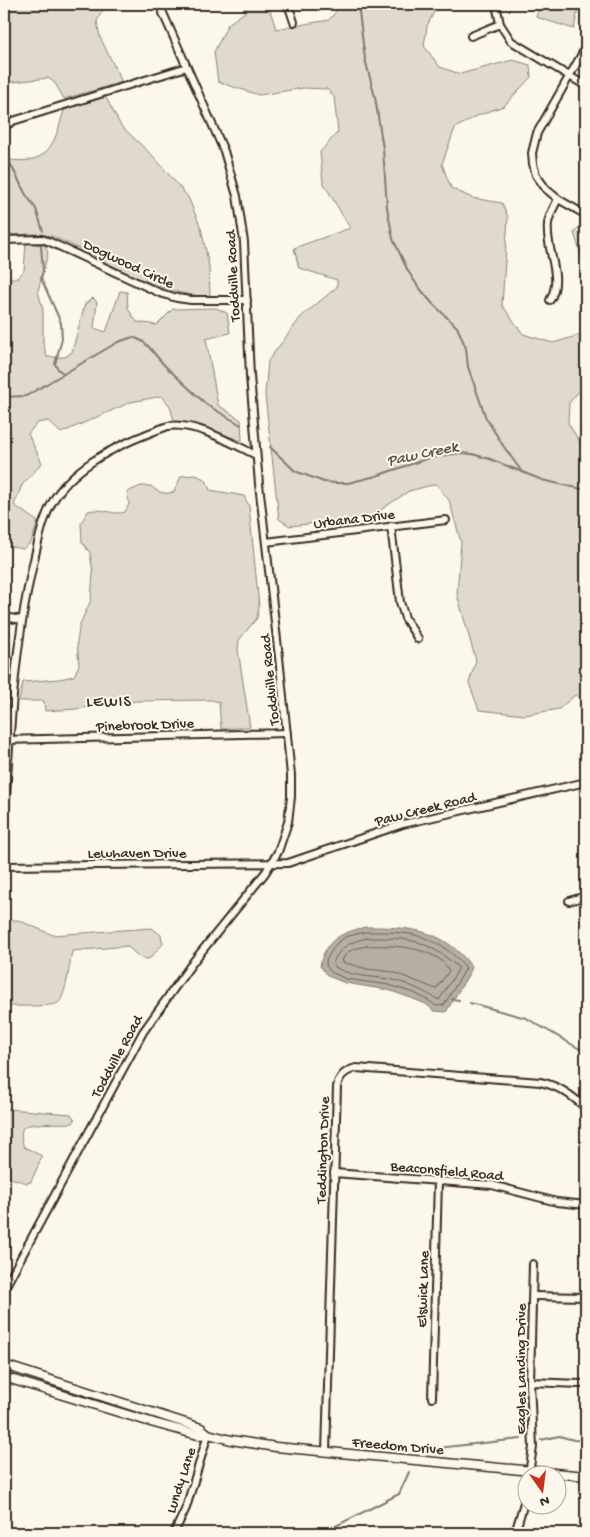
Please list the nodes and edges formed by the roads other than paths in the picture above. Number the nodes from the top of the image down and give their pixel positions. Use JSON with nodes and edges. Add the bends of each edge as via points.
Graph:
{"nodes":[{"id":1,"x":159,"y":4,"type":"edge"},
{"id":2,"x":288,"y":4,"type":"edge"},
{"id":3,"x":496,"y":4,"type":"edge"},
{"id":4,"x":294,"y":22,"type":"dead end"},
{"id":5,"x":500,"y":24,"type":"junction"},
{"id":6,"x":471,"y":36,"type":"dead end"},
{"id":7,"x":586,"y":47,"type":"edge"},
{"id":8,"x":187,"y":66,"type":"junction"},
{"id":9,"x":569,"y":76,"type":"junction"},
{"id":10,"x":586,"y":86,"type":"edge"},
{"id":11,"x":4,"y":127,"type":"edge"},
{"id":12,"x":558,"y":199,"type":"junction"},
{"id":13,"x":586,"y":215,"type":"edge"},
{"id":14,"x":4,"y":240,"type":"edge"},
{"id":15,"x":246,"y":300,"type":"junction"},
{"id":16,"x":550,"y":300,"type":"dead end"},
{"id":17,"x":256,"y":454,"type":"junction"},
{"id":18,"x":446,"y":520,"type":"dead end"},
{"id":19,"x":390,"y":526,"type":"junction"},
{"id":20,"x":266,"y":542,"type":"junction"},
{"id":21,"x":4,"y":618,"type":"edge"},
{"id":22,"x":22,"y":620,"type":"junction"},
{"id":23,"x":418,"y":640,"type":"dead end"},
{"id":24,"x":287,"y":733,"type":"junction"},
{"id":25,"x":6,"y":740,"type":"edge"},
{"id":26,"x":586,"y":782,"type":"edge"},
{"id":27,"x":4,"y":832,"type":"edge"},
{"id":28,"x":271,"y":864,"type":"junction"},
{"id":29,"x":4,"y":866,"type":"edge"},
{"id":30,"x":586,"y":896,"type":"edge"},
{"id":31,"x":568,"y":901,"type":"dead end"},
{"id":32,"x":586,"y":1108,"type":"edge"},
{"id":33,"x":334,"y":1173,"type":"junction"},
{"id":34,"x":438,"y":1181,"type":"junction"},
{"id":35,"x":586,"y":1206,"type":"edge"},
{"id":36,"x":533,"y":1264,"type":"dead end"},
{"id":37,"x":4,"y":1289,"type":"edge"},
{"id":38,"x":533,"y":1296,"type":"junction"},
{"id":39,"x":586,"y":1297,"type":"edge"},
{"id":40,"x":4,"y":1365,"type":"edge"},
{"id":41,"x":4,"y":1377,"type":"edge"},
{"id":42,"x":530,"y":1382,"type":"junction"},
{"id":43,"x":586,"y":1383,"type":"edge"},
{"id":44,"x":432,"y":1398,"type":"dead end"},
{"id":45,"x":208,"y":1434,"type":"junction"},
{"id":46,"x":326,"y":1452,"type":"junction"},
{"id":47,"x":530,"y":1464,"type":"edge"},
{"id":48,"x":518,"y":1471,"type":"edge"},
{"id":49,"x":568,"y":1475,"type":"edge"},
{"id":50,"x":586,"y":1476,"type":"edge"},
{"id":51,"x":521,"y":1514,"type":"edge"},
{"id":52,"x":174,"y":1533,"type":"edge"},
{"id":53,"x":515,"y":1533,"type":"edge"}],
"edges":[{"from":1,"to":8,"type":"street","name":"Toddville Road"},
{"from":2,"to":4,"type":"street"},
{"from":3,"to":5,"type":"street"},
{"from":5,"to":6,"type":"street"},
{"from":5,"to":9,"type":"street","via":[[514,44]]},
{"from":7,"to":9,"type":"street"},
{"from":8,"to":11,"type":"street","via":[[14,121]]},
{"from":8,"to":15,"type":"street","name":"Toddville Road","via":[[224,151],[237,196],[244,242]]},
{"from":9,"to":10,"type":"street"},
{"from":9,"to":12,"type":"street","via":[[537,132],[532,153],[540,183]]},
{"from":12,"to":13,"type":"street"},
{"from":12,"to":16,"type":"street","via":[[547,227],[555,278]]},
{"from":14,"to":15,"type":"street","name":"Dogwood Circle","via":[[50,242],[168,296],[191,300]]},
{"from":15,"to":17,"type":"street","name":"Toddville Road"},
{"from":17,"to":20,"type":"street","name":"Toddville Road"},
{"from":17,"to":22,"type":"street","via":[[212,435],[176,425],[151,432],[91,462],[65,484],[51,504],[40,534]]},
{"from":18,"to":19,"type":"street","name":"Urbana Drive"},
{"from":19,"to":20,"type":"street","name":"Urbana Drive"},
{"from":19,"to":23,"type":"street","via":[[400,602]]},
{"from":20,"to":24,"type":"street","name":"Toddville Road"},
{"from":21,"to":22,"type":"street"},
{"from":22,"to":25,"type":"street"},
{"from":24,"to":25,"type":"street","name":"Pinebrook Drive"},
{"from":24,"to":28,"type":"street","name":"Toddville Road","via":[[291,806],[284,837]]},
{"from":25,"to":27,"type":"street"},
{"from":26,"to":28,"type":"street","name":"Paw Creek Road","via":[[403,824],[293,862]]},
{"from":28,"to":29,"type":"street","name":"Lewhaven Drive"},
{"from":28,"to":37,"type":"street","name":"Toddville Road","via":[[193,962],[143,1032]]},
{"from":30,"to":31,"type":"street"},
{"from":32,"to":33,"type":"street","name":"Teddington Drive","via":[[564,1090],[540,1082],[356,1068],[340,1078],[336,1087]]},
{"from":33,"to":34,"type":"street","name":"Beaconsfield Road"},
{"from":33,"to":46,"type":"street","name":"Teddington Drive"},
{"from":34,"to":35,"type":"street","name":"Beaconsfield Road","via":[[502,1186],[548,1200]]},
{"from":34,"to":44,"type":"street","name":"Elswick Lane"},
{"from":36,"to":38,"type":"street","name":"Eagles Landing Drive"},
{"from":38,"to":39,"type":"street"},
{"from":38,"to":42,"type":"street","name":"Eagles Landing Drive"},
{"from":40,"to":45,"type":"main road","name":"Freedom Drive","via":[[201,1428]]},
{"from":41,"to":45,"type":"main road","name":"Freedom Drive","via":[[154,1423],[198,1435]]},
{"from":42,"to":43,"type":"street"},
{"from":42,"to":47,"type":"street","name":"Eagles Landing Drive","via":[[533,1432]]},
{"from":45,"to":46,"type":"main road","name":"Freedom Drive","via":[[267,1446]]},
{"from":45,"to":52,"type":"street","name":"Lundy Lane","via":[[186,1508]]},
{"from":46,"to":48,"type":"main road","name":"Freedom Drive"},
{"from":49,"to":50,"type":"main road","name":"Freedom Drive"},
{"from":51,"to":53,"type":"street"}]}
